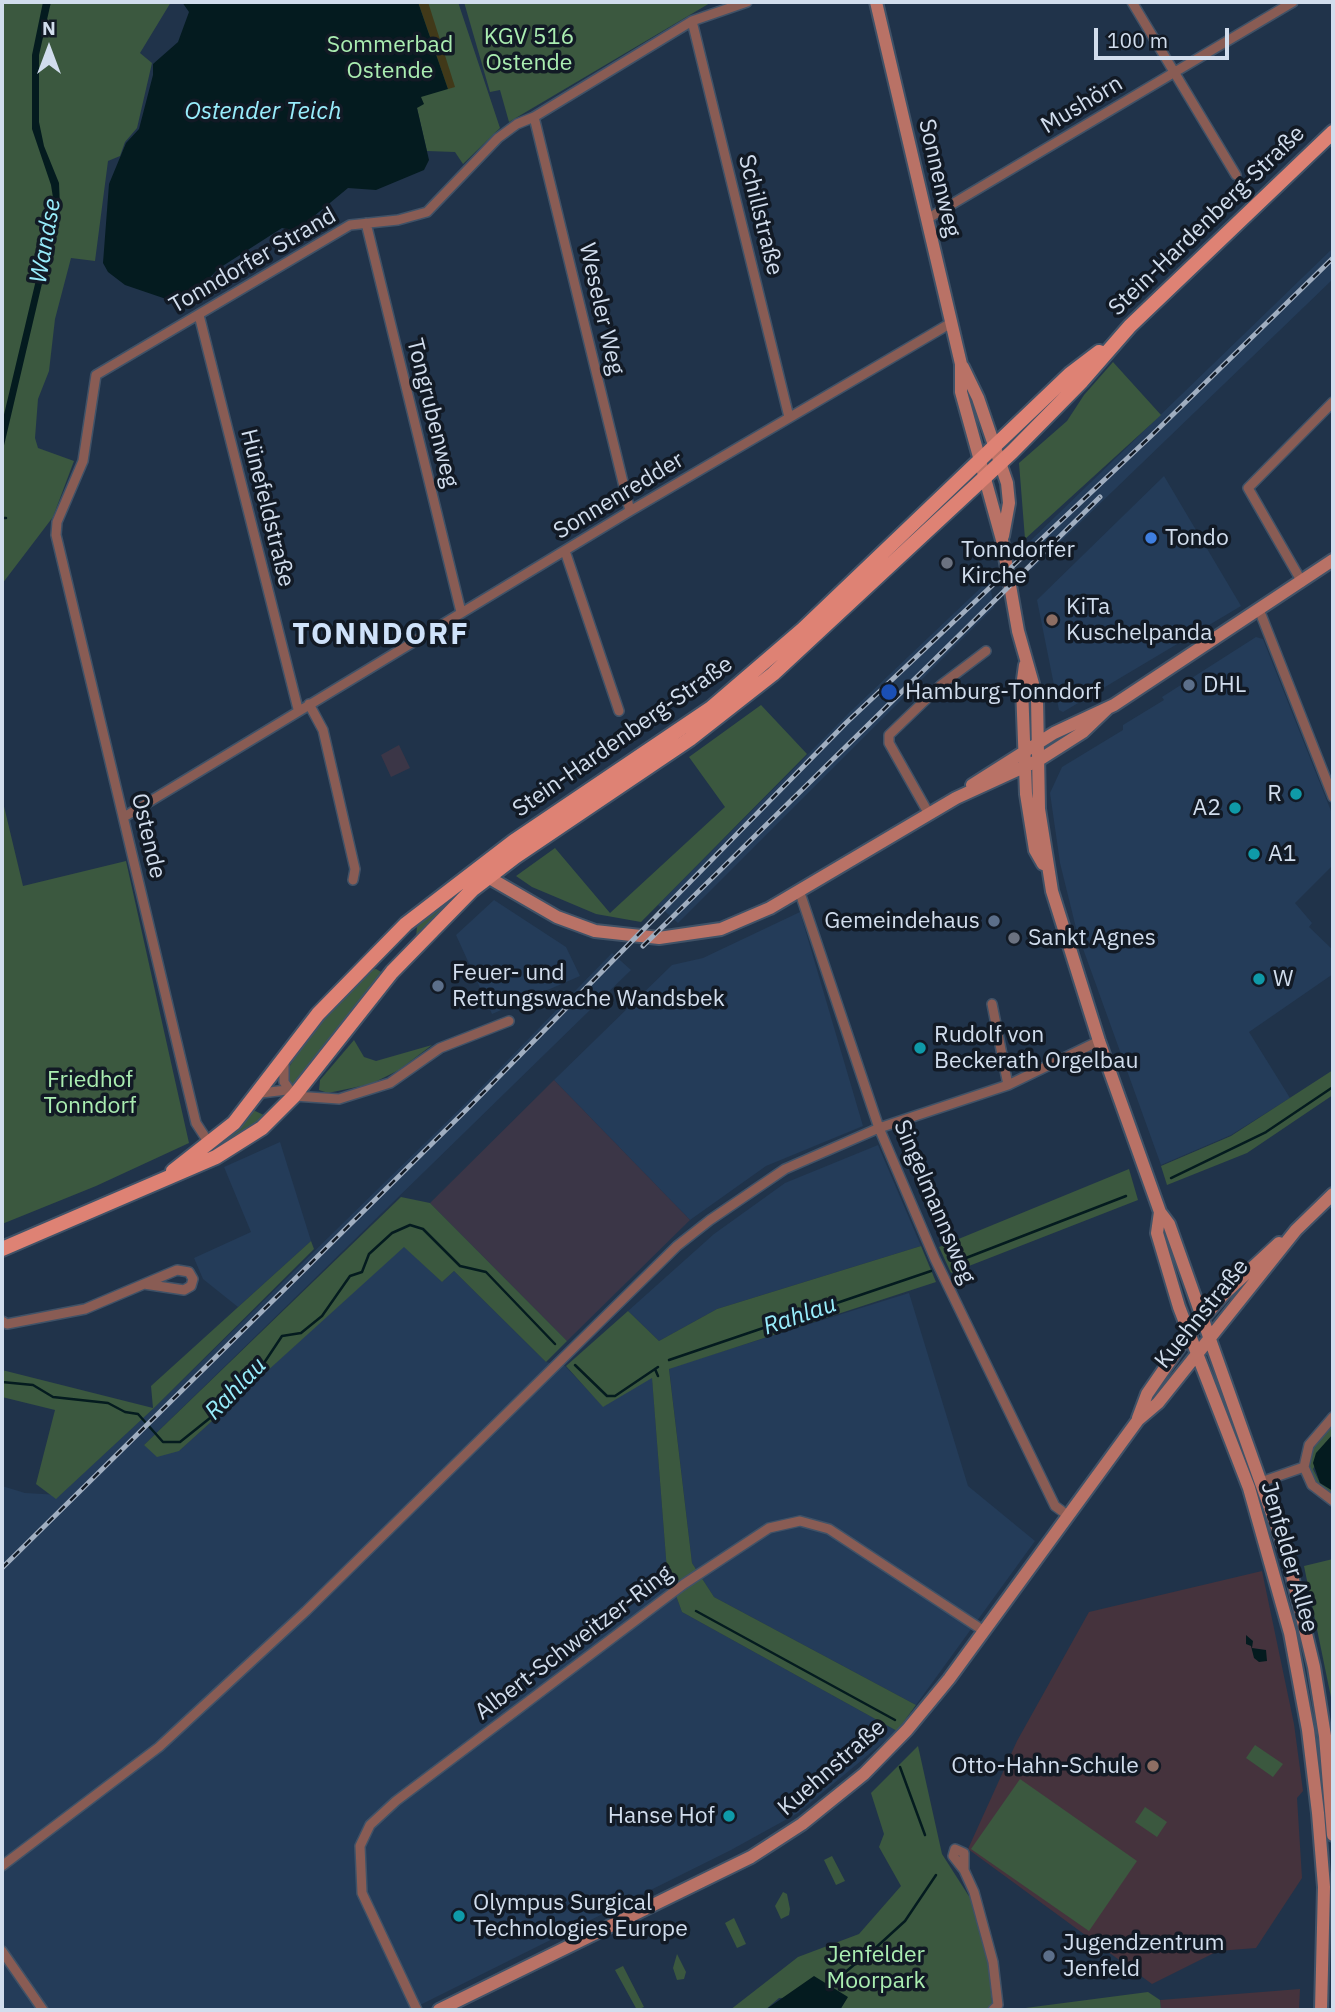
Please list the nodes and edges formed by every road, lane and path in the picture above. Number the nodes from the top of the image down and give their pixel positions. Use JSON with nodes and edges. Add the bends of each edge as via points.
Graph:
{"nodes":[{"id":1,"x":747,"y":2,"type":"edge"},
{"id":2,"x":876,"y":2,"type":"edge"},
{"id":3,"x":1132,"y":2,"type":"edge"},
{"id":4,"x":1293,"y":2,"type":"edge"},
{"id":5,"x":692,"y":21,"type":"junction"},
{"id":6,"x":1175,"y":72,"type":"junction"},
{"id":7,"x":534,"y":117,"type":"junction"},
{"id":8,"x":1333,"y":132,"type":"edge"},
{"id":9,"x":1236,"y":176,"type":"dead end"},
{"id":10,"x":927,"y":219,"type":"junction"},
{"id":11,"x":366,"y":223,"type":"junction"},
{"id":12,"x":199,"y":315,"type":"junction"},
{"id":13,"x":951,"y":323,"type":"junction"},
{"id":14,"x":1113,"y":343,"type":"junction"},
{"id":15,"x":961,"y":364,"type":"junction"},
{"id":16,"x":1333,"y":402,"type":"edge"},
{"id":17,"x":789,"y":417,"type":"junction"},
{"id":18,"x":995,"y":444,"type":"junction"},
{"id":19,"x":979,"y":458,"type":"junction"},
{"id":20,"x":1001,"y":462,"type":"junction"},
{"id":21,"x":984,"y":478,"type":"junction"},
{"id":22,"x":630,"y":511,"type":"junction"},
{"id":23,"x":56,"y":535,"type":"joint"},
{"id":24,"x":1002,"y":540,"type":"junction"},
{"id":25,"x":565,"y":551,"type":"junction"},
{"id":26,"x":1333,"y":560,"type":"edge"},
{"id":27,"x":1302,"y":582,"type":"junction"},
{"id":28,"x":461,"y":612,"type":"junction"},
{"id":29,"x":1260,"y":612,"type":"junction"},
{"id":30,"x":986,"y":651,"type":"dead end"},
{"id":31,"x":1025,"y":661,"type":"junction"},
{"id":32,"x":309,"y":704,"type":"junction"},
{"id":33,"x":1108,"y":708,"type":"junction"},
{"id":34,"x":298,"y":709,"type":"junction"},
{"id":35,"x":619,"y":711,"type":"dead end"},
{"id":36,"x":1039,"y":742,"type":"junction"},
{"id":37,"x":1026,"y":751,"type":"junction"},
{"id":38,"x":1039,"y":760,"type":"junction"},
{"id":39,"x":1025,"y":767,"type":"junction"},
{"id":40,"x":1333,"y":797,"type":"edge"},
{"id":41,"x":956,"y":798,"type":"junction"},
{"id":42,"x":929,"y":814,"type":"junction"},
{"id":43,"x":124,"y":817,"type":"junction"},
{"id":44,"x":1046,"y":869,"type":"junction"},
{"id":45,"x":482,"y":873,"type":"junction"},
{"id":46,"x":353,"y":880,"type":"dead end"},
{"id":47,"x":799,"y":890,"type":"junction"},
{"id":48,"x":992,"y":1004,"type":"dead end"},
{"id":49,"x":509,"y":1021,"type":"dead end"},
{"id":50,"x":1099,"y":1041,"type":"junction"},
{"id":51,"x":284,"y":1059,"type":"junction"},
{"id":52,"x":1008,"y":1085,"type":"junction"},
{"id":53,"x":261,"y":1093,"type":"junction"},
{"id":54,"x":291,"y":1093,"type":"junction"},
{"id":55,"x":879,"y":1128,"type":"junction"},
{"id":56,"x":209,"y":1143,"type":"junction"},
{"id":57,"x":169,"y":1174,"type":"junction"},
{"id":58,"x":1333,"y":1194,"type":"edge"},
{"id":59,"x":1160,"y":1212,"type":"junction"},
{"id":60,"x":1296,"y":1230,"type":"junction"},
{"id":61,"x":2,"y":1249,"type":"edge"},
{"id":62,"x":144,"y":1284,"type":"junction"},
{"id":63,"x":1202,"y":1320,"type":"junction"},
{"id":64,"x":2,"y":1321,"type":"edge"},
{"id":65,"x":1189,"y":1335,"type":"junction"},
{"id":66,"x":1209,"y":1339,"type":"junction"},
{"id":67,"x":1196,"y":1355,"type":"junction"},
{"id":68,"x":1333,"y":1418,"type":"edge"},
{"id":69,"x":1138,"y":1420,"type":"junction"},
{"id":70,"x":1304,"y":1467,"type":"junction"},
{"id":71,"x":1246,"y":1480,"type":"junction"},
{"id":72,"x":1261,"y":1482,"type":"junction"},
{"id":73,"x":1333,"y":1501,"type":"edge"},
{"id":74,"x":1066,"y":1514,"type":"junction"},
{"id":75,"x":984,"y":1631,"type":"junction"},
{"id":76,"x":1330,"y":1751,"type":"edge"},
{"id":77,"x":1311,"y":1754,"type":"junction"},
{"id":78,"x":1333,"y":1835,"type":"edge"},
{"id":79,"x":2,"y":1866,"type":"edge"},
{"id":80,"x":1328,"y":1867,"type":"edge"},
{"id":81,"x":964,"y":1870,"type":"dead end"},
{"id":82,"x":2,"y":1951,"type":"edge"},
{"id":83,"x":43,"y":2010,"type":"edge"},
{"id":84,"x":417,"y":2010,"type":"edge"},
{"id":85,"x":439,"y":2010,"type":"edge"},
{"id":86,"x":993,"y":2010,"type":"edge"},
{"id":87,"x":1321,"y":2010,"type":"edge"}],
"edges":[{"from":1,"to":5,"type":"street","name":"Tonndorfer Strand"},
{"from":2,"to":10,"type":"main road","name":"Sonnenweg"},
{"from":3,"to":6,"type":"street"},
{"from":4,"to":6,"type":"street","name":"Mushörn"},
{"from":5,"to":7,"type":"street","name":"Tonndorfer Strand"},
{"from":5,"to":17,"type":"street","name":"Schillstraße"},
{"from":6,"to":9,"type":"street"},
{"from":6,"to":10,"type":"street","name":"Mushörn"},
{"from":7,"to":11,"type":"street","name":"Tonndorfer Strand","via":[[504,132],[427,212],[414,218]]},
{"from":7,"to":22,"type":"street","name":"Weseler Weg"},
{"from":8,"to":14,"type":"main road","name":"Stein-Hardenberg-Straße"},
{"from":10,"to":13,"type":"main road","name":"Sonnenweg"},
{"from":11,"to":12,"type":"street","name":"Tonndorfer Strand","via":[[350,225]]},
{"from":11,"to":28,"type":"street","name":"Tongrubenweg"},
{"from":12,"to":23,"type":"street","name":"Tonndorfer Strand","via":[[96,375],[83,461],[57,522]]},
{"from":12,"to":34,"type":"street","name":"Hünefeldstraße"},
{"from":13,"to":15,"type":"main road","name":"Sonnenweg"},
{"from":13,"to":17,"type":"street","name":"Sonnenredder"},
{"from":14,"to":18,"type":"main road","name":"Stein-Hardenberg-Straße","via":[[1070,374]]},
{"from":14,"to":20,"type":"main road","name":"Stein-Hardenberg-Straße"},
{"from":15,"to":18,"type":"main road","name":"Sonnenweg"},
{"from":15,"to":19,"type":"main road","name":"Sonnenweg","via":[[961,392]]},
{"from":16,"to":27,"type":"street","via":[[1248,488]]},
{"from":17,"to":22,"type":"street","name":"Sonnenredder"},
{"from":18,"to":19,"type":"main road","name":"Stein-Hardenberg-Straße"},
{"from":18,"to":20,"type":"main road","name":"Sonnenweg"},
{"from":19,"to":21,"type":"main road","name":"Sonnenweg"},
{"from":19,"to":45,"type":"main road","name":"Stein-Hardenberg-Straße","via":[[803,629],[711,708]]},
{"from":20,"to":21,"type":"main road","name":"Stein-Hardenberg-Straße"},
{"from":20,"to":24,"type":"main road","name":"Sonnenweg","via":[[1009,503]]},
{"from":21,"to":24,"type":"main road","name":"Sonnenweg"},
{"from":21,"to":45,"type":"main road","name":"Stein-Hardenberg-Straße","via":[[754,690],[690,739]]},
{"from":22,"to":25,"type":"street","name":"Sonnenredder"},
{"from":23,"to":43,"type":"street","name":"Ostende"},
{"from":24,"to":31,"type":"main road","name":"Sonnenweg"},
{"from":25,"to":28,"type":"street","name":"Sonnenredder"},
{"from":25,"to":35,"type":"street"},
{"from":26,"to":27,"type":"main road"},
{"from":27,"to":29,"type":"main road"},
{"from":28,"to":32,"type":"street","name":"Sonnenredder"},
{"from":29,"to":33,"type":"main road"},
{"from":29,"to":40,"type":"street"},
{"from":30,"to":42,"type":"street","via":[[941,685],[889,735],[889,743]]},
{"from":31,"to":36,"type":"main road","name":"Sonnenweg","via":[[1037,698]]},
{"from":31,"to":37,"type":"main road","name":"Sonnenweg"},
{"from":32,"to":34,"type":"street","name":"Sonnenredder"},
{"from":32,"to":46,"type":"street","via":[[323,730],[355,869]]},
{"from":33,"to":36,"type":"main road"},
{"from":33,"to":38,"type":"main road","via":[[1083,732]]},
{"from":34,"to":43,"type":"street","name":"Sonnenredder","via":[[260,737]]},
{"from":36,"to":37,"type":"main road"},
{"from":36,"to":38,"type":"main road","name":"Sonnenweg"},
{"from":37,"to":39,"type":"main road","name":"Jenfelder Allee"},
{"from":37,"to":41,"type":"main road"},
{"from":38,"to":39,"type":"main road"},
{"from":38,"to":44,"type":"main road","name":"Jenfelder Allee"},
{"from":39,"to":41,"type":"main road"},
{"from":39,"to":44,"type":"main road","name":"Jenfelder Allee","via":[[1035,850]]},
{"from":41,"to":42,"type":"main road"},
{"from":42,"to":47,"type":"main road"},
{"from":43,"to":56,"type":"street","name":"Ostende","via":[[194,1115]]},
{"from":44,"to":50,"type":"main road","name":"Jenfelder Allee"},
{"from":45,"to":47,"type":"main road","via":[[569,923],[639,938],[721,929]]},
{"from":45,"to":51,"type":"main road","name":"Stein-Hardenberg-Straße","via":[[383,945],[318,1014]]},
{"from":45,"to":54,"type":"main road","name":"Stein-Hardenberg-Straße"},
{"from":47,"to":55,"type":"street","name":"Singelmannsweg"},
{"from":48,"to":52,"type":"street"},
{"from":49,"to":54,"type":"street","via":[[440,1048],[390,1083],[339,1099]]},
{"from":50,"to":52,"type":"street"},
{"from":50,"to":59,"type":"main road","name":"Jenfelder Allee"},
{"from":51,"to":53,"type":"main road","name":"Stein-Hardenberg-Straße"},
{"from":51,"to":54,"type":"street","via":[[284,1082]]},
{"from":52,"to":55,"type":"street"},
{"from":53,"to":54,"type":"street"},
{"from":53,"to":56,"type":"main road","name":"Stein-Hardenberg-Straße"},
{"from":54,"to":57,"type":"main road","name":"Stein-Hardenberg-Straße","via":[[250,1137],[216,1157]]},
{"from":55,"to":74,"type":"street","name":"Singelmannsweg","via":[[935,1259],[1055,1506]]},
{"from":55,"to":79,"type":"street","via":[[785,1169],[677,1246],[298,1618],[169,1738]]},
{"from":56,"to":57,"type":"main road","name":"Stein-Hardenberg-Straße"},
{"from":57,"to":61,"type":"main road"},
{"from":58,"to":60,"type":"main road","name":"Kuehnstraße"},
{"from":59,"to":63,"type":"main road","name":"Jenfelder Allee","via":[[1169,1224]]},
{"from":59,"to":65,"type":"main road","name":"Jenfelder Allee","via":[[1157,1233]]},
{"from":60,"to":63,"type":"main road","name":"Kuehnstraße","via":[[1223,1295]]},
{"from":60,"to":66,"type":"main road","name":"Kuehnstraße"},
{"from":62,"to":62,"type":"street","via":[[181,1270],[191,1273],[193,1279],[184,1290]]},
{"from":62,"to":64,"type":"street","via":[[85,1310],[7,1324]]},
{"from":63,"to":65,"type":"main road","name":"Kuehnstraße"},
{"from":63,"to":66,"type":"main road","name":"Jenfelder Allee"},
{"from":65,"to":67,"type":"main road","name":"Jenfelder Allee"},
{"from":65,"to":69,"type":"main road","name":"Kuehnstraße","via":[[1147,1394]]},
{"from":66,"to":67,"type":"main road","name":"Kuehnstraße"},
{"from":66,"to":72,"type":"main road","name":"Jenfelder Allee"},
{"from":67,"to":69,"type":"main road","name":"Kuehnstraße","via":[[1158,1403]]},
{"from":67,"to":71,"type":"main road","name":"Jenfelder Allee"},
{"from":68,"to":70,"type":"street","via":[[1309,1445]]},
{"from":69,"to":74,"type":"main road","name":"Kuehnstraße"},
{"from":70,"to":72,"type":"street"},
{"from":70,"to":73,"type":"street","via":[[1312,1485]]},
{"from":71,"to":72,"type":"main road"},
{"from":71,"to":77,"type":"main road","name":"Jenfelder Allee","via":[[1290,1633]]},
{"from":72,"to":76,"type":"main road","name":"Jenfelder Allee","via":[[1288,1559]]},
{"from":74,"to":75,"type":"main road","name":"Kuehnstraße"},
{"from":75,"to":84,"type":"street","name":"Albert-Schweitzer-Ring","via":[[830,1529],[800,1521],[769,1528],[684,1584],[370,1825],[360,1846],[362,1893]]},
{"from":75,"to":85,"type":"main road","name":"Kuehnstraße","via":[[897,1741],[848,1788],[792,1831],[722,1872]]},
{"from":76,"to":77,"type":"street"},
{"from":76,"to":78,"type":"main road","name":"Jenfelder Allee"},
{"from":77,"to":80,"type":"main road","name":"Jenfelder Allee"},
{"from":80,"to":87,"type":"main road","name":"Jenfelder Allee"},
{"from":81,"to":86,"type":"street","via":[[993,1962],[998,2005]]},
{"from":82,"to":83,"type":"street"}]}
